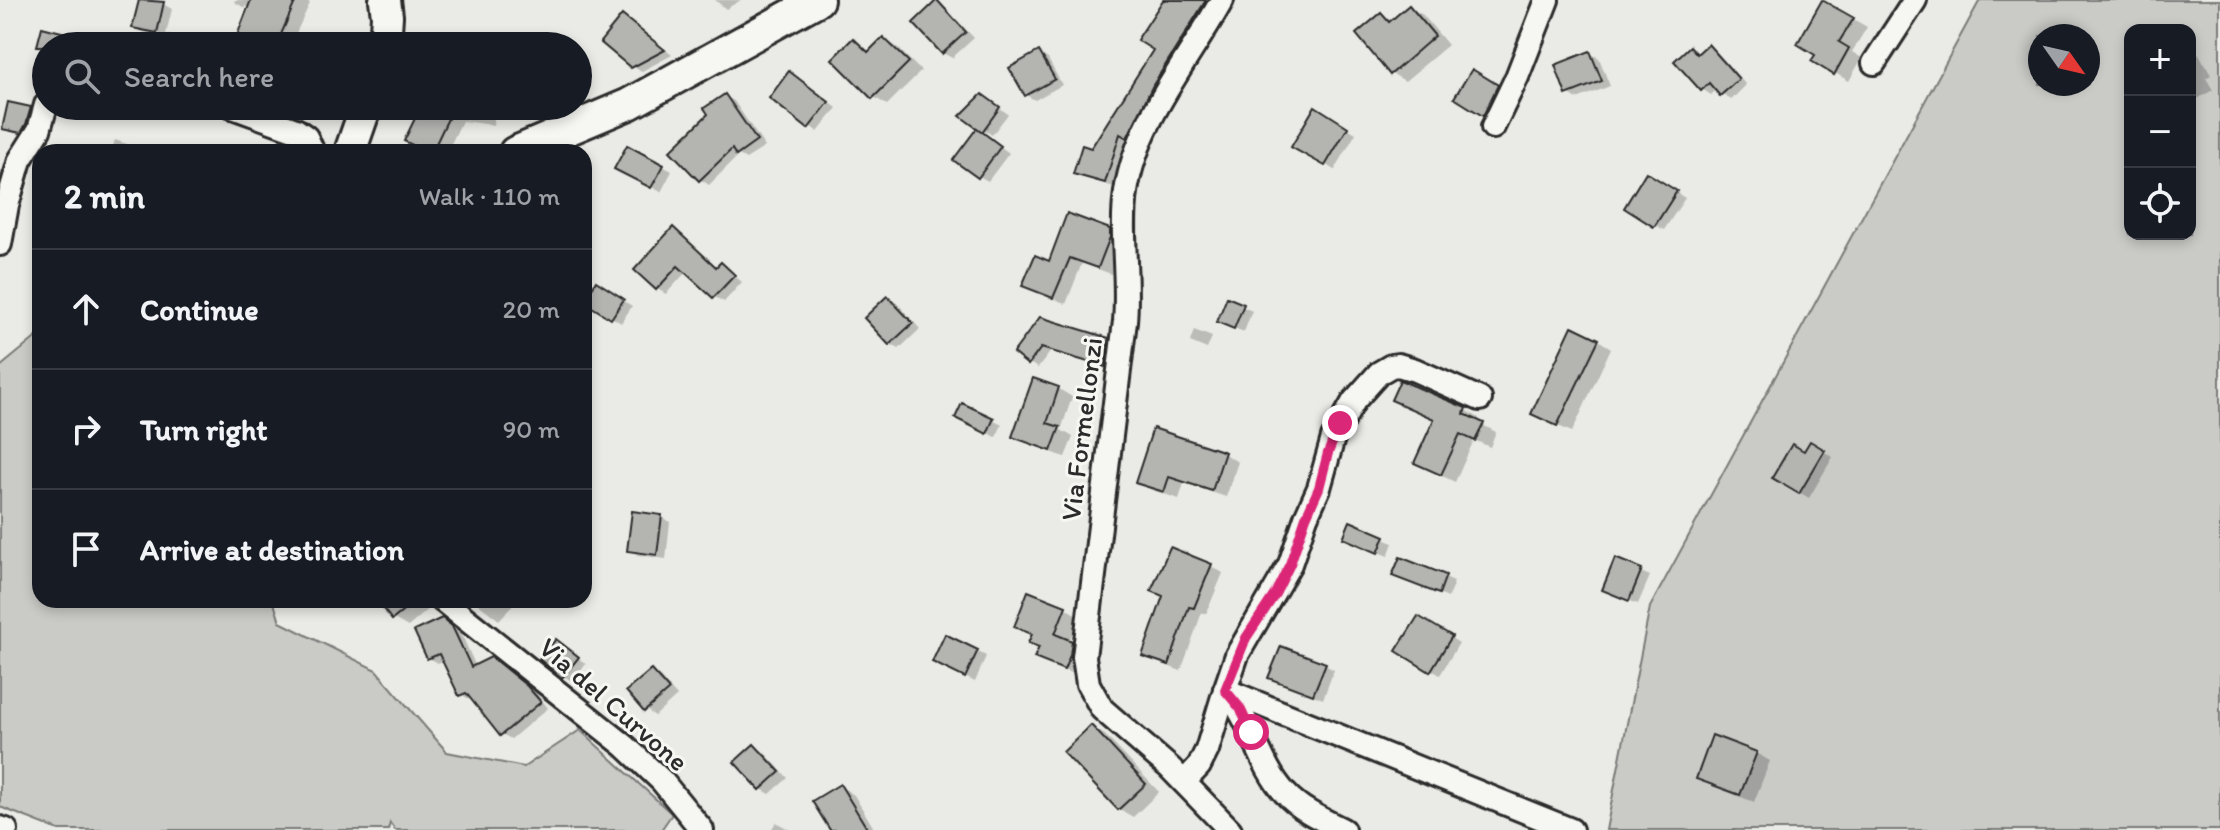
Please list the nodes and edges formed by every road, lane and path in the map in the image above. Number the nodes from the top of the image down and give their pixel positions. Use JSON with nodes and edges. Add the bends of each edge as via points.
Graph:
{"nodes":[{"id":1,"x":385,"y":0,"type":"edge"},
{"id":2,"x":818,"y":0,"type":"edge"},
{"id":3,"x":1222,"y":0,"type":"edge"},
{"id":4,"x":1547,"y":0,"type":"edge"},
{"id":5,"x":1915,"y":0,"type":"edge"},
{"id":6,"x":386,"y":32,"type":"edge"},
{"id":7,"x":1874,"y":63,"type":"dead end"},
{"id":8,"x":42,"y":120,"type":"edge"},
{"id":9,"x":268,"y":120,"type":"edge"},
{"id":10,"x":361,"y":120,"type":"edge"},
{"id":11,"x":591,"y":120,"type":"edge"},
{"id":12,"x":592,"y":120,"type":"edge"},
{"id":13,"x":1493,"y":127,"type":"dead end"},
{"id":14,"x":309,"y":144,"type":"edge"},
{"id":15,"x":353,"y":144,"type":"edge"},
{"id":16,"x":534,"y":144,"type":"edge"},
{"id":17,"x":0,"y":244,"type":"edge"},
{"id":18,"x":1480,"y":399,"type":"dead end"},
{"id":19,"x":452,"y":608,"type":"edge"},
{"id":20,"x":1225,"y":690,"type":"junction"},
{"id":21,"x":1184,"y":782,"type":"junction"},
{"id":22,"x":0,"y":828,"type":"edge"},
{"id":23,"x":6,"y":830,"type":"edge"},
{"id":24,"x":702,"y":830,"type":"edge"},
{"id":25,"x":1230,"y":830,"type":"edge"},
{"id":26,"x":1343,"y":830,"type":"edge"},
{"id":27,"x":1571,"y":830,"type":"edge"}],
"edges":[{"from":1,"to":6,"type":"main road"},
{"from":2,"to":12,"type":"main road"},
{"from":3,"to":21,"type":"street","name":"Via Formellonzi","via":[[1156,111],[1128,181],[1125,321],[1084,645],[1088,684],[1098,703]]},
{"from":4,"to":13,"type":"street"},
{"from":5,"to":7,"type":"street"},
{"from":8,"to":17,"type":"street","via":[[20,160]]},
{"from":9,"to":14,"type":"street","via":[[296,130]]},
{"from":10,"to":15,"type":"main road"},
{"from":11,"to":16,"type":"main road"},
{"from":18,"to":20,"type":"street","via":[[1398,365],[1366,385],[1340,423],[1290,564],[1246,638]]},
{"from":19,"to":24,"type":"street","name":"Via del Curvone","via":[[632,752]]},
{"from":20,"to":21,"type":"street","via":[[1207,750]]},
{"from":20,"to":26,"type":"street","via":[[1240,708],[1283,792]]},
{"from":20,"to":27,"type":"street"},
{"from":21,"to":25,"type":"street","name":"Via Formellonzi"},
{"from":22,"to":23,"type":"street"}]}
